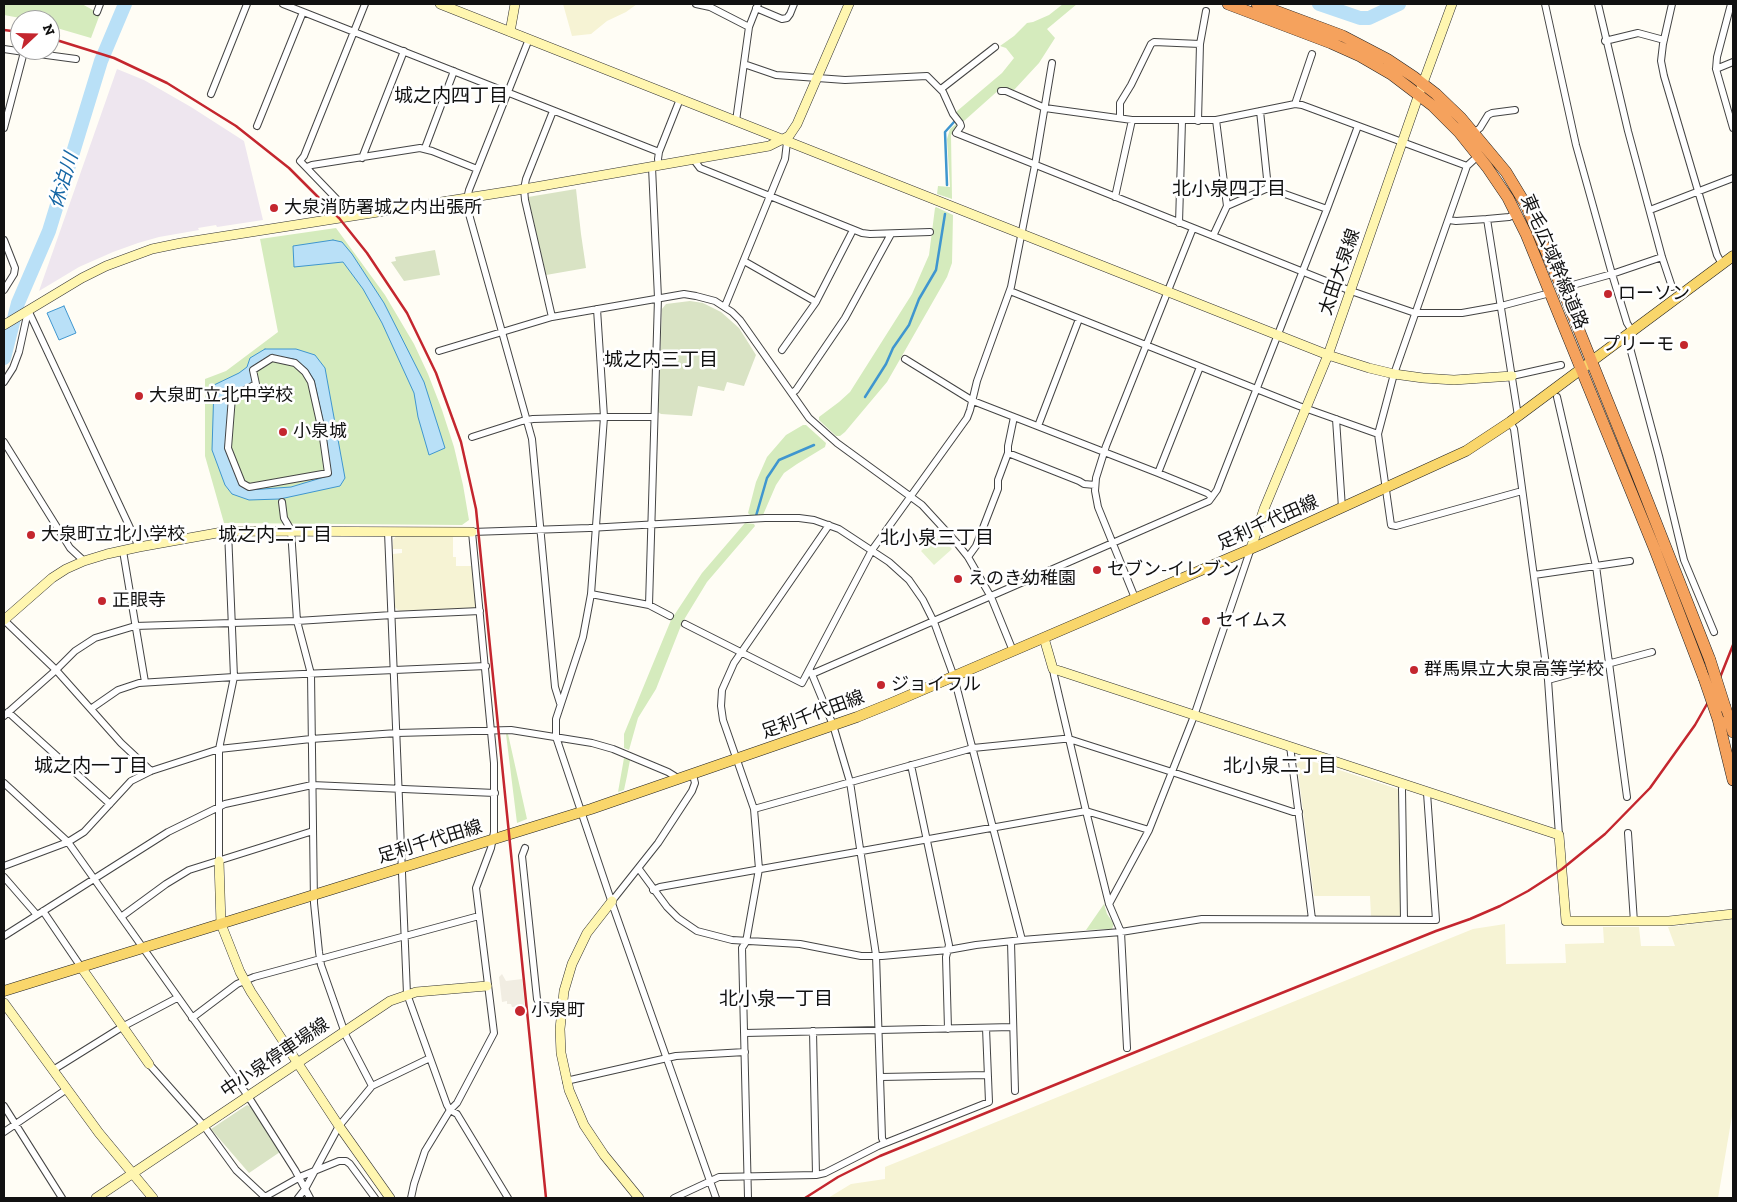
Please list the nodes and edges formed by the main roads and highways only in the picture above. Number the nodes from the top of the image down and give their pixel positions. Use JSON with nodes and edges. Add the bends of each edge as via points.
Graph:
{"nodes":[{"id":1,"x":1228,"y":4,"type":"edge"},
{"id":2,"x":1257,"y":4,"type":"edge"},
{"id":3,"x":1421,"y":89,"type":"junction"},
{"id":4,"x":1733,"y":256,"type":"edge"},
{"id":5,"x":1591,"y":362,"type":"junction"},
{"id":6,"x":1581,"y":369,"type":"junction"},
{"id":7,"x":1733,"y":732,"type":"edge"},
{"id":8,"x":1733,"y":780,"type":"edge"},
{"id":9,"x":4,"y":991,"type":"edge"}],
"edges":[{"from":1,"to":3,"type":"highway","name":"東毛広域幹線道路","via":[[1331,43]]},
{"from":2,"to":3,"type":"highway","name":"東毛広域幹線道路","via":[[1364,46],[1387,59]]},
{"from":3,"to":5,"type":"highway","name":"東毛広域幹線道路","via":[[1446,103],[1475,132],[1506,172],[1526,205]]},
{"from":3,"to":6,"type":"highway","name":"東毛広域幹線道路","via":[[1479,155],[1508,198]]},
{"from":4,"to":5,"type":"main road","name":"足利千代田線"},
{"from":5,"to":6,"type":"main road","name":"足利千代田線"},
{"from":5,"to":7,"type":"highway","name":"東毛広域幹線道路","bridge":true,"via":[[1710,660]]},
{"from":6,"to":8,"type":"highway","name":"東毛広域幹線道路","bridge":true,"via":[[1680,613],[1718,719]]},
{"from":6,"to":9,"type":"main road","name":"足利千代田線","via":[[1466,451],[1252,548],[894,702],[581,812]]}]}
